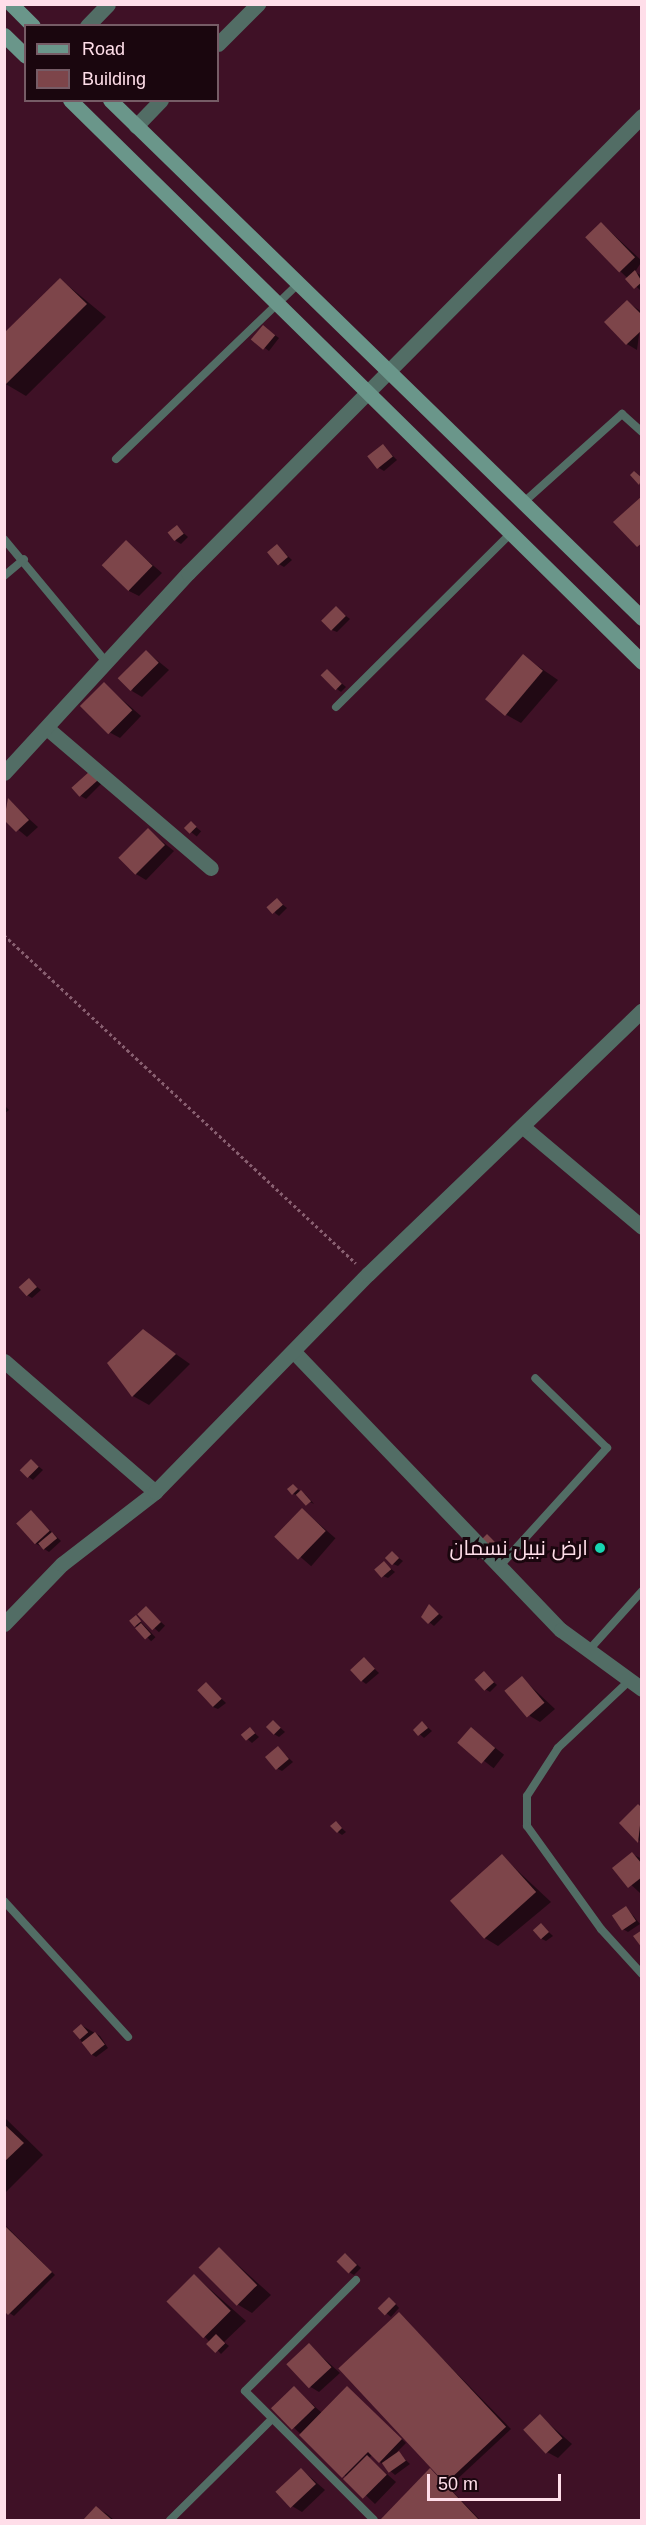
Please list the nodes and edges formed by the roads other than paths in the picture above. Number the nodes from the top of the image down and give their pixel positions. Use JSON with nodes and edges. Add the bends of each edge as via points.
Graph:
{"nodes":[{"id":1,"x":11,"y":4,"type":"edge"},
{"id":2,"x":108,"y":4,"type":"edge"},
{"id":3,"x":258,"y":4,"type":"edge"},
{"id":4,"x":31,"y":24,"type":"edge"},
{"id":5,"x":89,"y":24,"type":"edge"},
{"id":6,"x":4,"y":35,"type":"edge"},
{"id":7,"x":219,"y":43,"type":"edge"},
{"id":8,"x":24,"y":54,"type":"edge"},
{"id":9,"x":72,"y":102,"type":"edge"},
{"id":10,"x":112,"y":102,"type":"edge"},
{"id":11,"x":159,"y":102,"type":"edge"},
{"id":12,"x":642,"y":116,"type":"edge"},
{"id":13,"x":135,"y":126,"type":"junction"},
{"id":14,"x":298,"y":284,"type":"junction"},
{"id":15,"x":275,"y":301,"type":"junction"},
{"id":16,"x":390,"y":372,"type":"junction"},
{"id":17,"x":370,"y":395,"type":"junction"},
{"id":18,"x":642,"y":432,"type":"edge"},
{"id":19,"x":116,"y":459,"type":"dead end"},
{"id":20,"x":524,"y":502,"type":"junction"},
{"id":21,"x":511,"y":533,"type":"junction"},
{"id":22,"x":4,"y":539,"type":"edge"},
{"id":23,"x":24,"y":559,"type":"junction"},
{"id":24,"x":4,"y":576,"type":"edge"},
{"id":25,"x":642,"y":618,"type":"edge"},
{"id":26,"x":106,"y":662,"type":"junction"},
{"id":27,"x":642,"y":662,"type":"edge"},
{"id":28,"x":336,"y":707,"type":"dead end"},
{"id":29,"x":48,"y":729,"type":"junction"},
{"id":30,"x":4,"y":773,"type":"edge"},
{"id":31,"x":211,"y":868,"type":"dead end"},
{"id":32,"x":642,"y":1010,"type":"edge"},
{"id":33,"x":522,"y":1126,"type":"junction"},
{"id":34,"x":642,"y":1227,"type":"edge"},
{"id":35,"x":294,"y":1352,"type":"junction"},
{"id":36,"x":4,"y":1361,"type":"edge"},
{"id":37,"x":535,"y":1378,"type":"dead end"},
{"id":38,"x":155,"y":1492,"type":"junction"},
{"id":39,"x":499,"y":1568,"type":"junction"},
{"id":40,"x":642,"y":1591,"type":"edge"},
{"id":41,"x":4,"y":1624,"type":"edge"},
{"id":42,"x":588,"y":1651,"type":"junction"},
{"id":43,"x":635,"y":1685,"type":"edge"},
{"id":44,"x":4,"y":1901,"type":"edge"},
{"id":45,"x":642,"y":1974,"type":"edge"},
{"id":46,"x":128,"y":2037,"type":"dead end"},
{"id":47,"x":356,"y":2280,"type":"dead end"},
{"id":48,"x":272,"y":2419,"type":"junction"},
{"id":49,"x":170,"y":2520,"type":"edge"},
{"id":50,"x":374,"y":2520,"type":"edge"}],
"edges":[{"from":1,"to":4,"type":"street"},
{"from":2,"to":5,"type":"street"},
{"from":3,"to":7,"type":"street"},
{"from":6,"to":8,"type":"street"},
{"from":9,"to":15,"type":"street"},
{"from":10,"to":13,"type":"street"},
{"from":11,"to":13,"type":"street"},
{"from":12,"to":16,"type":"street"},
{"from":13,"to":14,"type":"street"},
{"from":14,"to":15,"type":"lane"},
{"from":14,"to":16,"type":"street"},
{"from":15,"to":17,"type":"street"},
{"from":15,"to":19,"type":"lane"},
{"from":16,"to":17,"type":"street"},
{"from":16,"to":20,"type":"street"},
{"from":17,"to":21,"type":"street"},
{"from":17,"to":26,"type":"street","via":[[188,573]]},
{"from":18,"to":20,"type":"lane","via":[[622,414]]},
{"from":20,"to":25,"type":"street"},
{"from":21,"to":27,"type":"street"},
{"from":21,"to":28,"type":"lane"},
{"from":22,"to":23,"type":"lane"},
{"from":23,"to":24,"type":"lane"},
{"from":23,"to":26,"type":"lane"},
{"from":26,"to":29,"type":"street"},
{"from":29,"to":30,"type":"street"},
{"from":29,"to":31,"type":"street"},
{"from":32,"to":33,"type":"street"},
{"from":33,"to":34,"type":"street"},
{"from":33,"to":35,"type":"street","via":[[368,1274]]},
{"from":35,"to":38,"type":"street"},
{"from":35,"to":39,"type":"street"},
{"from":36,"to":38,"type":"street"},
{"from":37,"to":39,"type":"lane","via":[[607,1448]]},
{"from":38,"to":41,"type":"street","via":[[62,1564]]},
{"from":39,"to":42,"type":"street"},
{"from":40,"to":42,"type":"lane"},
{"from":42,"to":43,"type":"street"},
{"from":43,"to":45,"type":"lane","via":[[558,1748],[527,1796],[527,1826],[601,1929]]},
{"from":44,"to":46,"type":"lane"},
{"from":47,"to":48,"type":"lane","via":[[245,2391]]},
{"from":48,"to":49,"type":"lane"},
{"from":48,"to":50,"type":"lane"}]}
